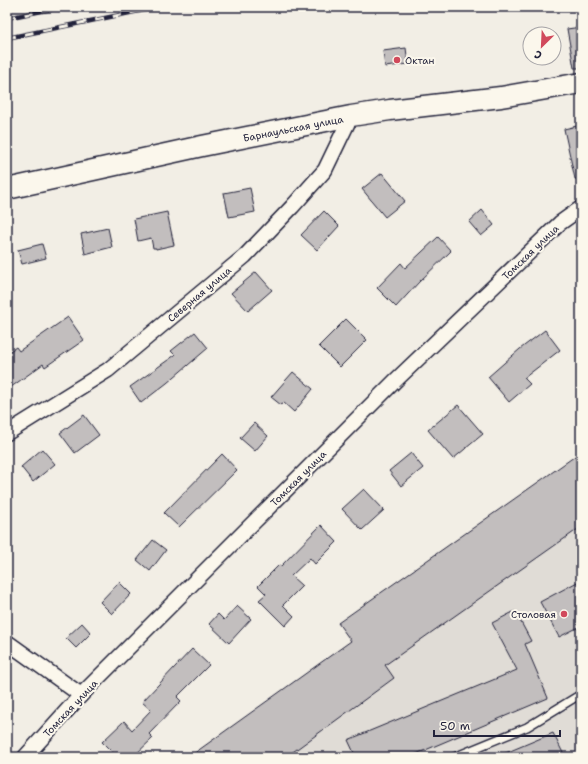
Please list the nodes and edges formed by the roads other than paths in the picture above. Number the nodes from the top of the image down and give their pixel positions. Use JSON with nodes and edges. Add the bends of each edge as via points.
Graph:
{"nodes":[{"id":1,"x":581,"y":83,"type":"edge"},
{"id":2,"x":351,"y":116,"type":"junction"},
{"id":3,"x":7,"y":189,"type":"edge"},
{"id":4,"x":581,"y":208,"type":"edge"},
{"id":5,"x":7,"y":434,"type":"edge"},
{"id":6,"x":7,"y":642,"type":"edge"},
{"id":7,"x":581,"y":694,"type":"edge"},
{"id":8,"x":81,"y":695,"type":"junction"},
{"id":9,"x":25,"y":757,"type":"edge"},
{"id":10,"x":454,"y":757,"type":"edge"}],
"edges":[{"from":1,"to":2,"type":"street","name":"Барнаульская улица","via":[[501,97]]},
{"from":2,"to":3,"type":"street","name":"Барнаульская улица"},
{"from":2,"to":5,"type":"street","name":"Северная улица","via":[[325,170],[245,256],[108,370]]},
{"from":4,"to":8,"type":"street","name":"Томская улица","via":[[560,223],[396,380]]},
{"from":6,"to":8,"type":"street"},
{"from":7,"to":10,"type":"lane","via":[[527,727]]},
{"from":8,"to":9,"type":"street","name":"Томская улица"}]}
